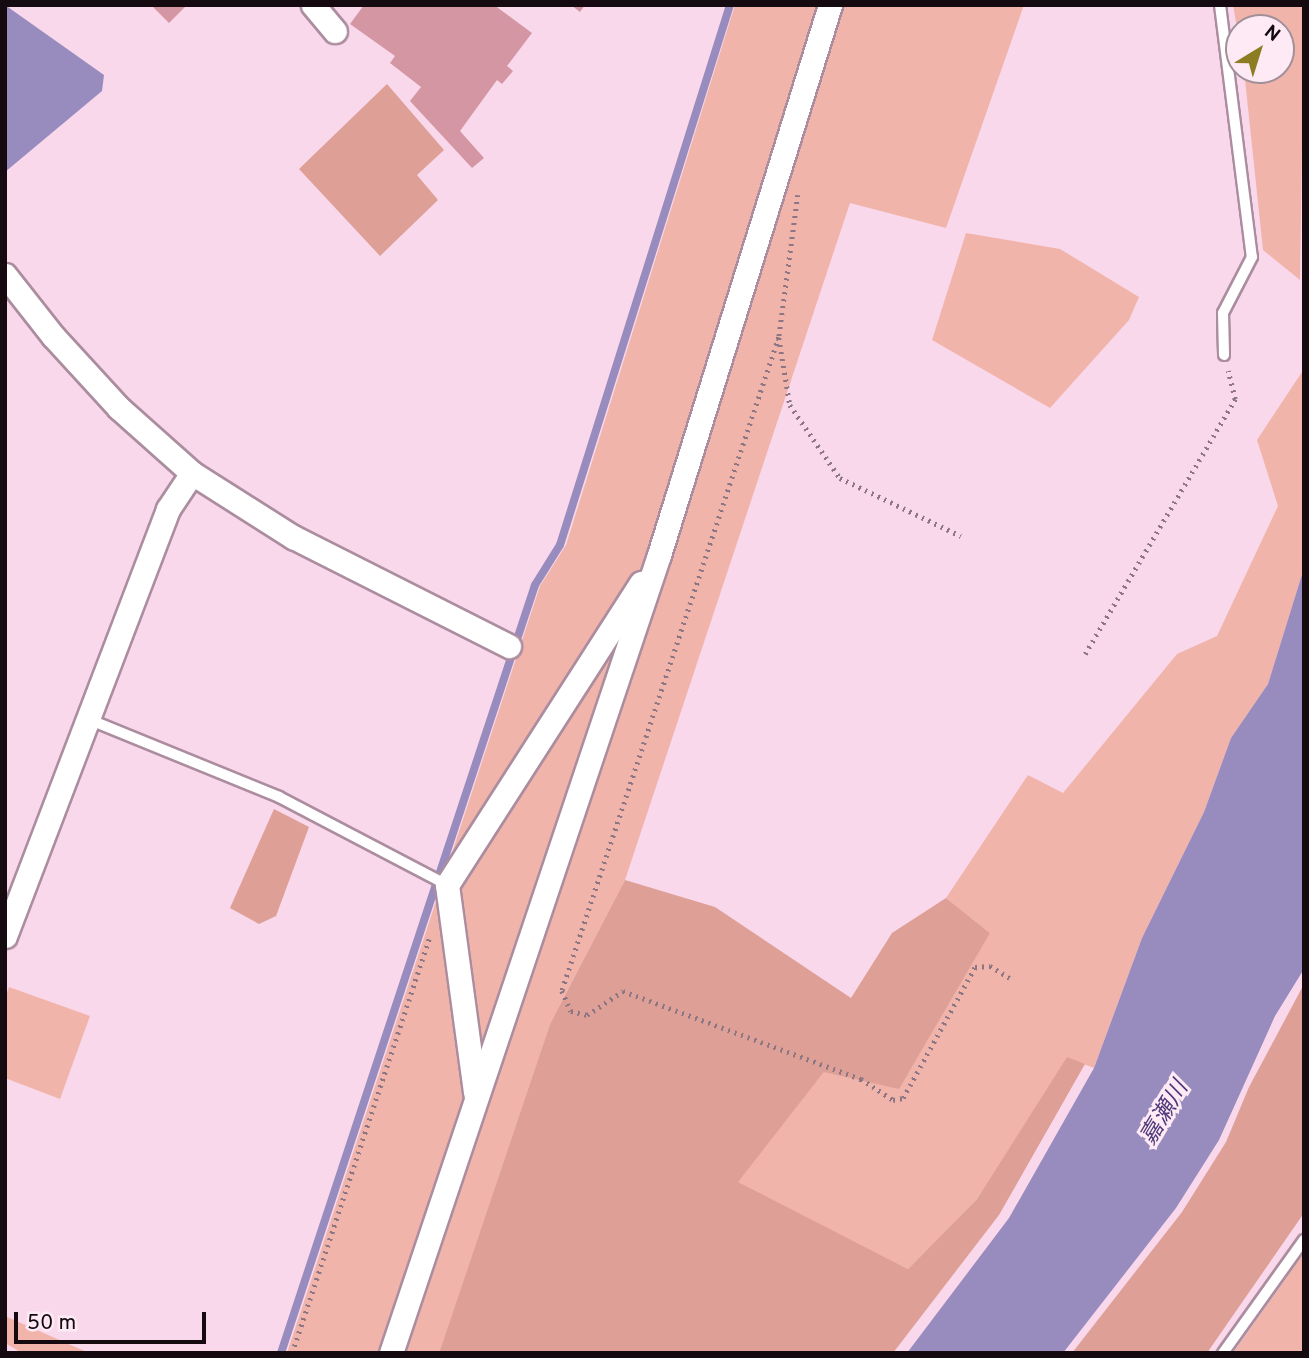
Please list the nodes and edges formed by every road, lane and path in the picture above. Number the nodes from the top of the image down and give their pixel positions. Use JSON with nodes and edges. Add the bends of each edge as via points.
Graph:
{"nodes":[{"id":1,"x":313,"y":5,"type":"edge"},
{"id":2,"x":823,"y":5,"type":"edge"},
{"id":3,"x":830,"y":5,"type":"edge"},
{"id":4,"x":1220,"y":5,"type":"edge"},
{"id":5,"x":335,"y":31,"type":"dead end"},
{"id":6,"x":819,"y":38,"type":"junction"},
{"id":7,"x":799,"y":188,"type":"dead end"},
{"id":8,"x":5,"y":275,"type":"edge"},
{"id":9,"x":779,"y":337,"type":"junction"},
{"id":10,"x":1224,"y":355,"type":"joint"},
{"id":11,"x":192,"y":473,"type":"junction"},
{"id":12,"x":961,"y":536,"type":"dead end"},
{"id":13,"x":659,"y":555,"type":"junction"},
{"id":14,"x":509,"y":646,"type":"dead end"},
{"id":15,"x":1085,"y":654,"type":"dead end"},
{"id":16,"x":88,"y":719,"type":"junction"},
{"id":17,"x":438,"y":880,"type":"junction"},
{"id":18,"x":5,"y":936,"type":"edge"},
{"id":19,"x":430,"y":937,"type":"dead end"},
{"id":20,"x":1010,"y":978,"type":"dead end"},
{"id":21,"x":476,"y":1098,"type":"junction"},
{"id":22,"x":1304,"y":1240,"type":"edge"},
{"id":23,"x":292,"y":1353,"type":"edge"},
{"id":24,"x":391,"y":1353,"type":"edge"},
{"id":25,"x":1223,"y":1353,"type":"edge"}],
"edges":[{"from":1,"to":5,"type":"street"},
{"from":2,"to":6,"type":"street"},
{"from":3,"to":6,"type":"street"},
{"from":4,"to":10,"type":"lane","via":[[1252,257],[1223,313]]},
{"from":6,"to":13,"type":"street"},
{"from":7,"to":9,"type":"path"},
{"from":8,"to":11,"type":"street","via":[[52,336],[119,408]]},
{"from":9,"to":12,"type":"path","via":[[790,405],[840,478]]},
{"from":9,"to":20,"type":"path","via":[[562,991],[571,1011],[587,1015],[623,991],[861,1079],[893,1100],[904,1098],[975,967],[990,966]]},
{"from":10,"to":15,"type":"path","via":[[1235,399]]},
{"from":11,"to":14,"type":"street","via":[[293,537]]},
{"from":11,"to":16,"type":"street","via":[[168,509]]},
{"from":13,"to":17,"type":"street"},
{"from":13,"to":21,"type":"street"},
{"from":16,"to":17,"type":"lane","via":[[279,797]]},
{"from":16,"to":18,"type":"street"},
{"from":17,"to":21,"type":"street"},
{"from":19,"to":23,"type":"path"},
{"from":21,"to":24,"type":"street"},
{"from":22,"to":25,"type":"lane"}]}
